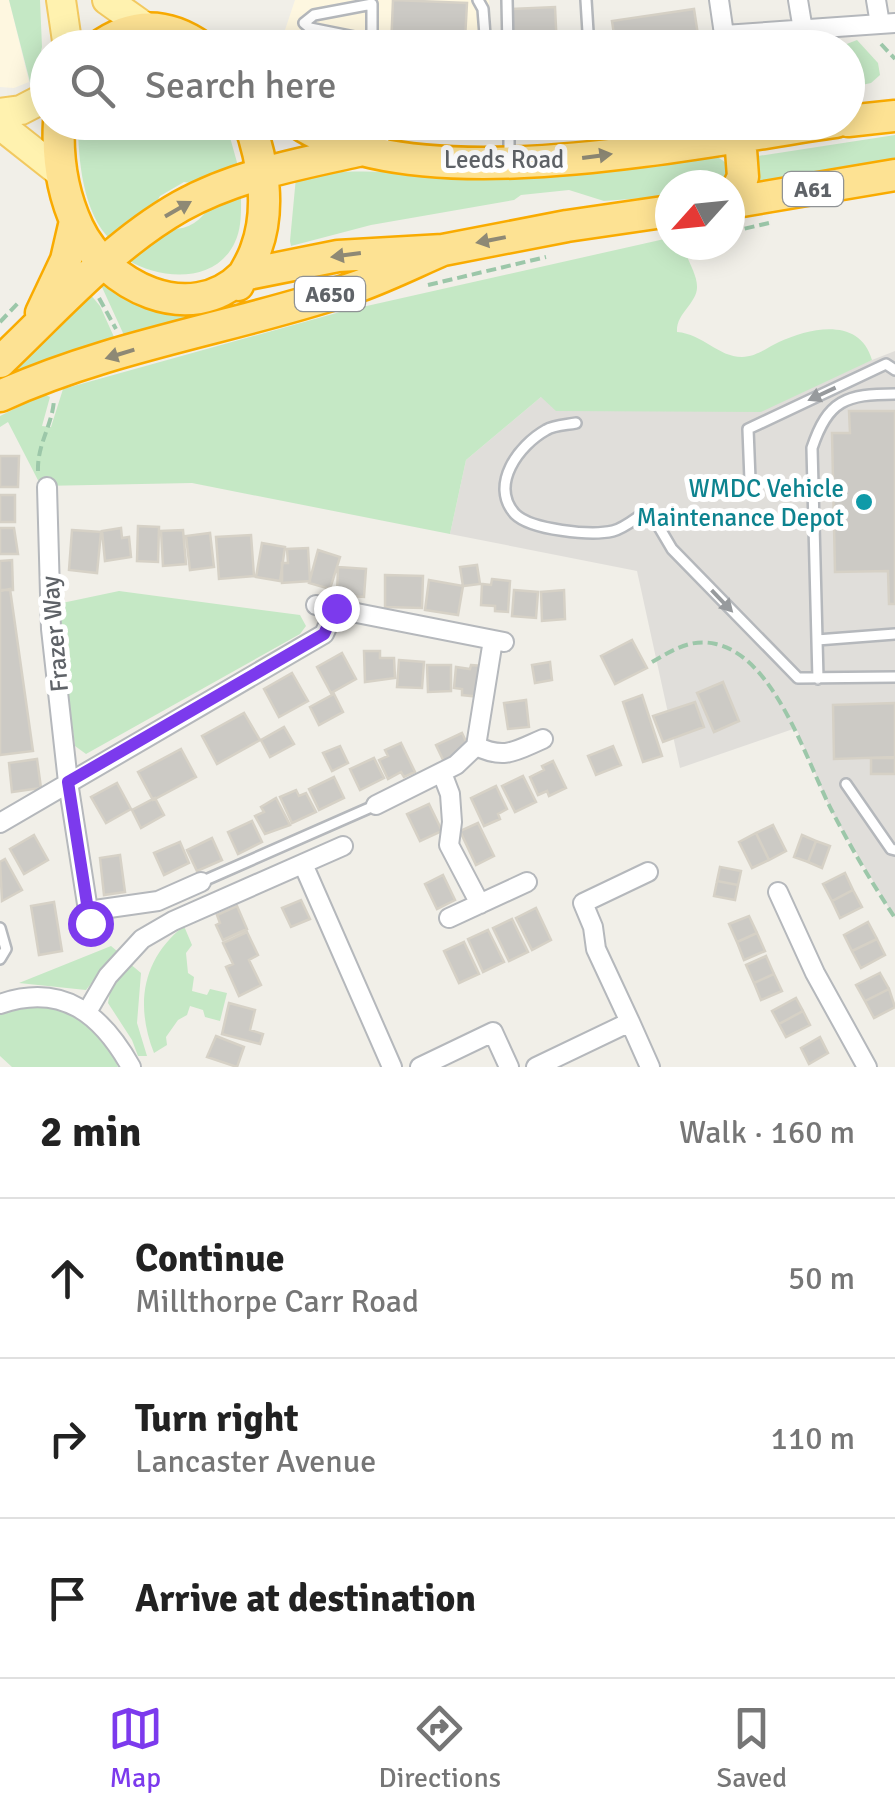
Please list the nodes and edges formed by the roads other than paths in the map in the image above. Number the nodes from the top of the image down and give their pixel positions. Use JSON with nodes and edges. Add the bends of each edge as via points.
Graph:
{"nodes":[{"id":1,"x":60,"y":0,"type":"edge"},
{"id":2,"x":107,"y":0,"type":"edge"},
{"id":3,"x":478,"y":0,"type":"edge"},
{"id":4,"x":508,"y":0,"type":"edge"},
{"id":5,"x":586,"y":0,"type":"edge"},
{"id":6,"x":719,"y":0,"type":"edge"},
{"id":7,"x":798,"y":0,"type":"edge"},
{"id":8,"x":876,"y":0,"type":"edge"},
{"id":9,"x":888,"y":23,"type":"edge"},
{"id":10,"x":144,"y":27,"type":"junction"},
{"id":11,"x":65,"y":30,"type":"edge"},
{"id":12,"x":127,"y":30,"type":"edge"},
{"id":13,"x":161,"y":30,"type":"edge"},
{"id":14,"x":318,"y":30,"type":"edge"},
{"id":15,"x":371,"y":30,"type":"edge"},
{"id":16,"x":485,"y":30,"type":"edge"},
{"id":17,"x":508,"y":30,"type":"edge"},
{"id":18,"x":588,"y":30,"type":"edge"},
{"id":19,"x":723,"y":30,"type":"edge"},
{"id":20,"x":803,"y":30,"type":"joint"},
{"id":21,"x":30,"y":105,"type":"edge"},
{"id":22,"x":0,"y":112,"type":"edge"},
{"id":23,"x":895,"y":116,"type":"edge"},
{"id":24,"x":865,"y":119,"type":"edge"},
{"id":25,"x":0,"y":125,"type":"edge"},
{"id":26,"x":61,"y":140,"type":"edge"},
{"id":27,"x":253,"y":140,"type":"edge"},
{"id":28,"x":329,"y":140,"type":"edge"},
{"id":29,"x":377,"y":140,"type":"edge"},
{"id":30,"x":509,"y":140,"type":"edge"},
{"id":31,"x":680,"y":140,"type":"edge"},
{"id":32,"x":740,"y":140,"type":"edge"},
{"id":33,"x":372,"y":153,"type":"junction"},
{"id":34,"x":509,"y":162,"type":"junction"},
{"id":35,"x":743,"y":170,"type":"edge"},
{"id":36,"x":62,"y":174,"type":"junction"},
{"id":37,"x":262,"y":174,"type":"junction"},
{"id":38,"x":895,"y":175,"type":"edge"},
{"id":39,"x":745,"y":200,"type":"edge"},
{"id":40,"x":655,"y":213,"type":"edge"},
{"id":41,"x":76,"y":221,"type":"junction"},
{"id":42,"x":443,"y":250,"type":"junction"},
{"id":43,"x":104,"y":263,"type":"junction"},
{"id":44,"x":242,"y":275,"type":"junction"},
{"id":45,"x":214,"y":326,"type":"junction"},
{"id":46,"x":31,"y":333,"type":"junction"},
{"id":47,"x":0,"y":362,"type":"edge"},
{"id":48,"x":895,"y":370,"type":"edge"},
{"id":49,"x":895,"y":394,"type":"edge"},
{"id":50,"x":0,"y":396,"type":"edge"},
{"id":51,"x":576,"y":423,"type":"dead end"},
{"id":52,"x":750,"y":480,"type":"dead end"},
{"id":53,"x":47,"y":487,"type":"dead end"},
{"id":54,"x":647,"y":511,"type":"dead end"},
{"id":55,"x":659,"y":526,"type":"dead end"},
{"id":56,"x":316,"y":605,"type":"dead end"},
{"id":57,"x":336,"y":608,"type":"junction"},
{"id":58,"x":895,"y":634,"type":"edge"},
{"id":59,"x":817,"y":640,"type":"junction"},
{"id":60,"x":895,"y":677,"type":"edge"},
{"id":61,"x":818,"y":680,"type":"junction"},
{"id":62,"x":543,"y":739,"type":"dead end"},
{"id":63,"x":476,"y":746,"type":"junction"},
{"id":64,"x":442,"y":773,"type":"junction"},
{"id":65,"x":68,"y":782,"type":"junction"},
{"id":66,"x":846,"y":784,"type":"dead end"},
{"id":67,"x":376,"y":805,"type":"joint"},
{"id":68,"x":0,"y":823,"type":"edge"},
{"id":69,"x":343,"y":846,"type":"dead end"},
{"id":70,"x":895,"y":850,"type":"edge"},
{"id":71,"x":304,"y":864,"type":"junction"},
{"id":72,"x":648,"y":872,"type":"dead end"},
{"id":73,"x":201,"y":882,"type":"joint"},
{"id":74,"x":527,"y":882,"type":"dead end"},
{"id":75,"x":778,"y":892,"type":"dead end"},
{"id":76,"x":480,"y":904,"type":"junction"},
{"id":77,"x":450,"y":918,"type":"dead end"},
{"id":78,"x":0,"y":928,"type":"edge"},
{"id":79,"x":0,"y":960,"type":"edge"},
{"id":80,"x":0,"y":1004,"type":"edge"},
{"id":81,"x":87,"y":1012,"type":"junction"},
{"id":82,"x":630,"y":1022,"type":"junction"},
{"id":83,"x":132,"y":1067,"type":"edge"},
{"id":84,"x":392,"y":1067,"type":"edge"},
{"id":85,"x":420,"y":1067,"type":"edge"},
{"id":86,"x":508,"y":1067,"type":"edge"},
{"id":87,"x":536,"y":1067,"type":"edge"},
{"id":88,"x":650,"y":1067,"type":"edge"},
{"id":89,"x":867,"y":1067,"type":"edge"}],
"edges":[{"from":1,"to":11,"type":"main road"},
{"from":2,"to":10,"type":"main road"},
{"from":3,"to":16,"type":"lane"},
{"from":4,"to":17,"type":"lane"},
{"from":5,"to":18,"type":"lane"},
{"from":6,"to":19,"type":"street"},
{"from":7,"to":20,"type":"street"},
{"from":8,"to":9,"type":"street"},
{"from":9,"to":20,"type":"street"},
{"from":10,"to":12,"type":"highway"},
{"from":10,"to":13,"type":"highway"},
{"from":14,"to":15,"type":"lane","via":[[304,23],[314,15],[372,4]]},
{"from":21,"to":22,"type":"main road"},
{"from":23,"to":24,"type":"highway"},
{"from":25,"to":36,"type":"main road"},
{"from":26,"to":36,"type":"highway"},
{"from":27,"to":37,"type":"highway"},
{"from":28,"to":33,"type":"highway","name":"Leeds Road"},
{"from":29,"to":33,"type":"lane"},
{"from":30,"to":34,"type":"lane"},
{"from":34,"to":31,"type":"highway","name":"Leeds Road","one_way":true,"via":[[577,159]]},
{"from":32,"to":35,"type":"highway"},
{"from":33,"to":34,"type":"highway","name":"Leeds Road"},
{"from":33,"to":37,"type":"highway"},
{"from":36,"to":41,"type":"highway"},
{"from":43,"to":37,"type":"highway","one_way":true,"via":[[181,206]]},
{"from":37,"to":44,"type":"highway","via":[[261,236]]},
{"from":38,"to":39,"type":"highway","number":"A61"},
{"from":40,"to":42,"type":"highway","one_way":true},
{"from":41,"to":43,"type":"highway"},
{"from":41,"to":46,"type":"highway","via":[[66,260]]},
{"from":42,"to":44,"type":"highway","one_way":true,"via":[[350,254]]},
{"from":42,"to":45,"type":"highway","number":"A650","via":[[358,286]]},
{"from":43,"to":44,"type":"highway","via":[[136,286],[177,300],[212,295]]},
{"from":43,"to":46,"type":"highway"},
{"from":44,"to":45,"type":"highway"},
{"from":45,"to":50,"type":"highway","number":"A650","one_way":true},
{"from":46,"to":47,"type":"highway"},
{"from":48,"to":52,"type":"lane","one_way":true,"via":[[886,364],[748,429]]},
{"from":49,"to":59,"type":"lane","via":[[859,394],[836,406],[821,422],[812,448]]},
{"from":51,"to":54,"type":"lane","via":[[548,428],[508,467],[511,509],[537,526],[586,532],[616,531]]},
{"from":53,"to":65,"type":"street","name":"Frazer Way","via":[[51,629]]},
{"from":55,"to":61,"type":"lane","one_way":true,"via":[[672,549],[788,671]]},
{"from":56,"to":57,"type":"street"},
{"from":57,"to":63,"type":"street","via":[[498,641]]},
{"from":57,"to":65,"type":"street","via":[[324,634]]},
{"from":58,"to":59,"type":"lane"},
{"from":59,"to":61,"type":"lane"},
{"from":60,"to":61,"type":"lane"},
{"from":62,"to":63,"type":"street","via":[[508,754]]},
{"from":63,"to":64,"type":"street"},
{"from":64,"to":67,"type":"street"},
{"from":64,"to":76,"type":"street","via":[[450,794],[449,845]]},
{"from":65,"to":68,"type":"street"},
{"from":65,"to":73,"type":"street","name":"Frazer Way","via":[[89,917],[158,901]]},
{"from":66,"to":70,"type":"lane"},
{"from":67,"to":73,"type":"lane"},
{"from":69,"to":71,"type":"street"},
{"from":71,"to":81,"type":"street","via":[[142,939]]},
{"from":71,"to":84,"type":"street"},
{"from":72,"to":82,"type":"street","via":[[583,902],[596,949]]},
{"from":74,"to":76,"type":"street"},
{"from":75,"to":89,"type":"street"},
{"from":76,"to":77,"type":"street"},
{"from":78,"to":79,"type":"lane","via":[[6,949]]},
{"from":80,"to":81,"type":"street","via":[[52,998]]},
{"from":81,"to":83,"type":"street","via":[[102,1022]]},
{"from":82,"to":87,"type":"street"},
{"from":82,"to":88,"type":"street"},
{"from":85,"to":86,"type":"street","via":[[493,1032]]}]}
